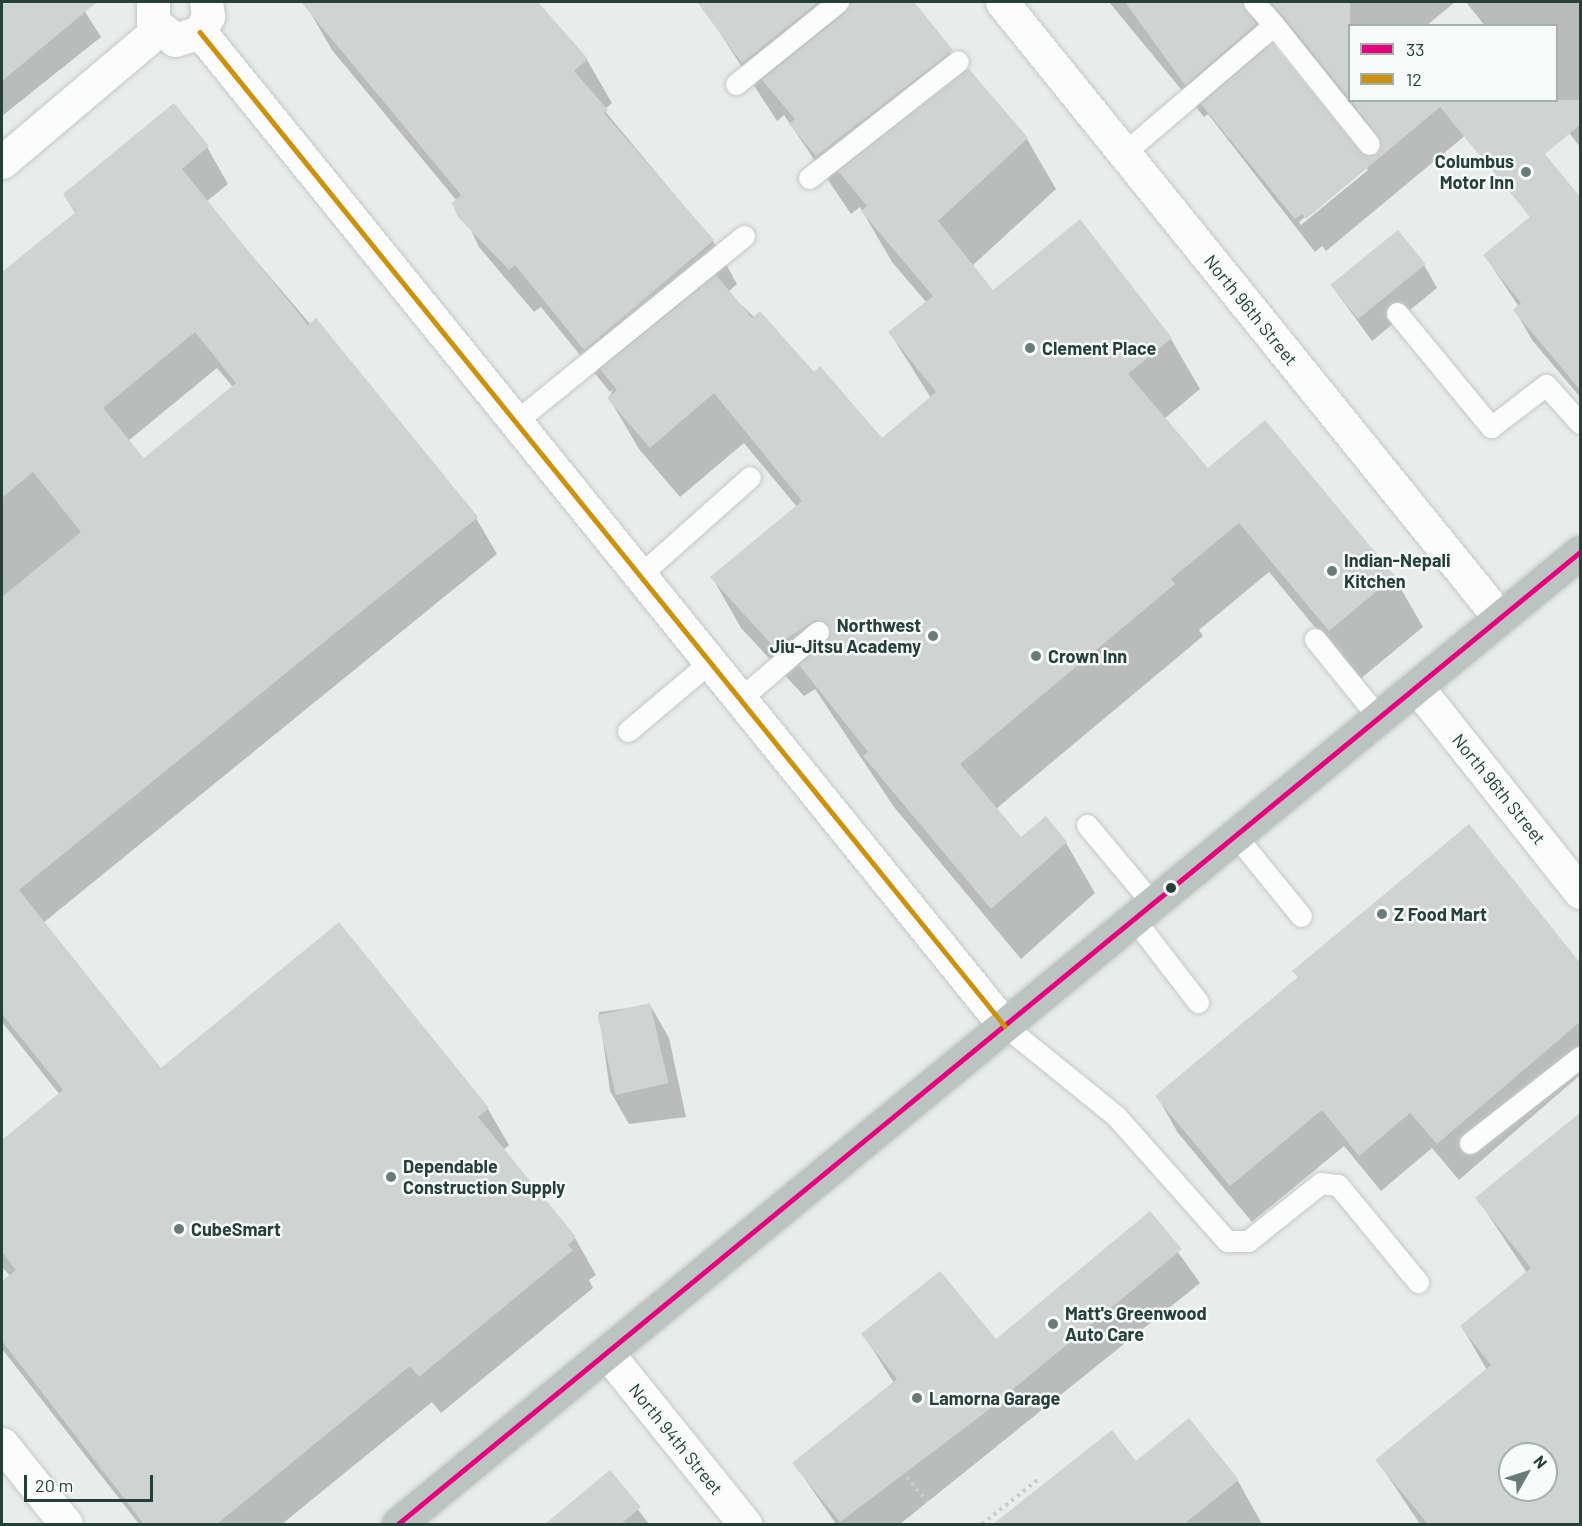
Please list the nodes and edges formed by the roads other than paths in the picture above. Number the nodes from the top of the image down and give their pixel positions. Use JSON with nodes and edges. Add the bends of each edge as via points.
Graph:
{"nodes":[{"id":1,"x":838,"y":2,"type":"edge"},
{"id":2,"x":1002,"y":2,"type":"edge"},
{"id":3,"x":1254,"y":2,"type":"edge"},
{"id":4,"x":155,"y":16,"type":"edge"},
{"id":5,"x":203,"y":17,"type":"edge"},
{"id":6,"x":1274,"y":26,"type":"junction"},
{"id":7,"x":958,"y":62,"type":"dead end"},
{"id":8,"x":736,"y":84,"type":"dead end"},
{"id":9,"x":1369,"y":144,"type":"dead end"},
{"id":10,"x":1124,"y":153,"type":"junction"},
{"id":11,"x":2,"y":162,"type":"edge"},
{"id":12,"x":809,"y":178,"type":"dead end"},
{"id":13,"x":744,"y":236,"type":"dead end"},
{"id":14,"x":1397,"y":313,"type":"dead end"},
{"id":15,"x":515,"y":422,"type":"junction"},
{"id":16,"x":1581,"y":423,"type":"edge"},
{"id":17,"x":750,"y":477,"type":"dead end"},
{"id":18,"x":1581,"y":552,"type":"edge"},
{"id":19,"x":640,"y":575,"type":"junction"},
{"id":20,"x":1500,"y":618,"type":"junction"},
{"id":21,"x":818,"y":632,"type":"dead end"},
{"id":22,"x":1315,"y":639,"type":"dead end"},
{"id":23,"x":710,"y":662,"type":"junction"},
{"id":24,"x":1417,"y":687,"type":"junction"},
{"id":25,"x":740,"y":699,"type":"junction"},
{"id":26,"x":1379,"y":718,"type":"junction"},
{"id":27,"x":628,"y":731,"type":"dead end"},
{"id":28,"x":1087,"y":825,"type":"dead end"},
{"id":29,"x":1236,"y":836,"type":"junction"},
{"id":30,"x":1581,"y":892,"type":"edge"},
{"id":31,"x":1143,"y":912,"type":"junction"},
{"id":32,"x":1301,"y":916,"type":"dead end"},
{"id":33,"x":1198,"y":1002,"type":"dead end"},
{"id":34,"x":1005,"y":1026,"type":"junction"},
{"id":35,"x":1581,"y":1057,"type":"edge"},
{"id":36,"x":1470,"y":1143,"type":"dead end"},
{"id":37,"x":1418,"y":1282,"type":"dead end"},
{"id":38,"x":607,"y":1353,"type":"junction"},
{"id":39,"x":2,"y":1444,"type":"edge"},
{"id":40,"x":66,"y":1524,"type":"edge"},
{"id":41,"x":398,"y":1524,"type":"edge"},
{"id":42,"x":745,"y":1524,"type":"edge"}],
"edges":[{"from":1,"to":8,"type":"lane"},
{"from":2,"to":10,"type":"street","name":"North 96th Street"},
{"from":3,"to":6,"type":"lane"},
{"from":4,"to":5,"type":"street","via":[[175,40]]},
{"from":4,"to":11,"type":"street"},
{"from":5,"to":15,"type":"street"},
{"from":6,"to":9,"type":"lane"},
{"from":6,"to":10,"type":"lane"},
{"from":7,"to":12,"type":"lane"},
{"from":10,"to":20,"type":"street","name":"North 96th Street"},
{"from":13,"to":15,"type":"lane"},
{"from":14,"to":16,"type":"lane","via":[[1491,427],[1546,385]]},
{"from":15,"to":19,"type":"street"},
{"from":17,"to":19,"type":"lane"},
{"from":18,"to":20,"type":"highway"},
{"from":19,"to":23,"type":"street"},
{"from":20,"to":24,"type":"highway"},
{"from":21,"to":25,"type":"lane"},
{"from":22,"to":26,"type":"lane"},
{"from":23,"to":25,"type":"street"},
{"from":23,"to":27,"type":"lane"},
{"from":24,"to":26,"type":"highway"},
{"from":24,"to":30,"type":"street","name":"North 96th Street"},
{"from":25,"to":34,"type":"street"},
{"from":26,"to":29,"type":"highway"},
{"from":28,"to":31,"type":"lane"},
{"from":29,"to":31,"type":"highway"},
{"from":29,"to":32,"type":"lane"},
{"from":31,"to":33,"type":"lane"},
{"from":31,"to":34,"type":"highway"},
{"from":34,"to":37,"type":"lane","via":[[1116,1116],[1227,1241],[1248,1241],[1321,1183],[1338,1185]]},
{"from":34,"to":38,"type":"highway"},
{"from":35,"to":36,"type":"lane"},
{"from":38,"to":41,"type":"highway"},
{"from":38,"to":42,"type":"street","name":"North 94th Street"},
{"from":39,"to":40,"type":"street"}]}
